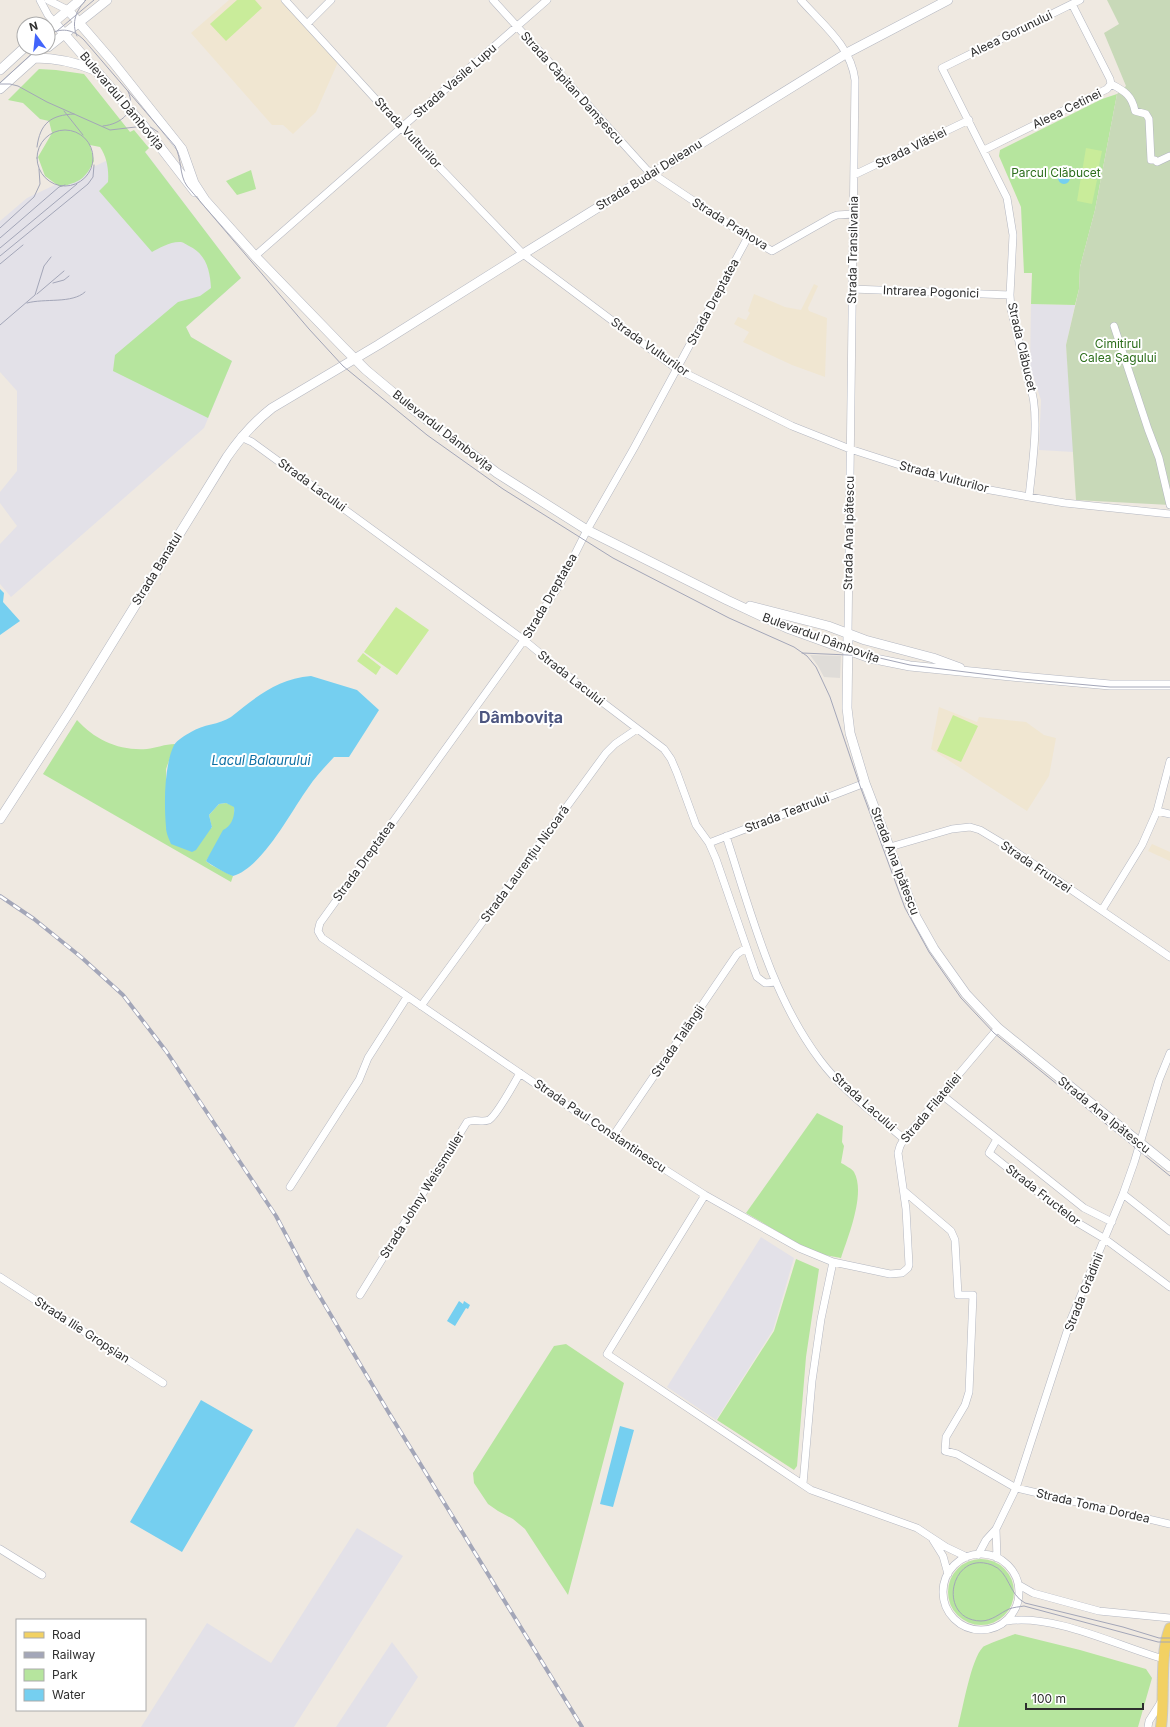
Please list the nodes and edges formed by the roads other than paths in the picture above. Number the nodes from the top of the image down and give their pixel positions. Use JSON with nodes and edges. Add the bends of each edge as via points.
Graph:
{"nodes":[{"id":1,"x":40,"y":0,"type":"edge"},
{"id":2,"x":48,"y":0,"type":"edge"},
{"id":3,"x":80,"y":0,"type":"edge"},
{"id":4,"x":107,"y":0,"type":"edge"},
{"id":5,"x":285,"y":0,"type":"edge"},
{"id":6,"x":331,"y":0,"type":"edge"},
{"id":7,"x":493,"y":0,"type":"edge"},
{"id":8,"x":547,"y":0,"type":"edge"},
{"id":9,"x":801,"y":0,"type":"edge"},
{"id":10,"x":948,"y":0,"type":"edge"},
{"id":11,"x":1080,"y":0,"type":"edge"},
{"id":12,"x":1072,"y":4,"type":"junction"},
{"id":13,"x":68,"y":10,"type":"junction"},
{"id":14,"x":48,"y":16,"type":"edge"},
{"id":15,"x":56,"y":21,"type":"edge"},
{"id":16,"x":79,"y":23,"type":"junction"},
{"id":17,"x":307,"y":24,"type":"junction"},
{"id":18,"x":517,"y":27,"type":"junction"},
{"id":19,"x":56,"y":28,"type":"edge"},
{"id":20,"x":65,"y":34,"type":"junction"},
{"id":21,"x":56,"y":41,"type":"edge"},
{"id":22,"x":847,"y":53,"type":"junction"},
{"id":23,"x":16,"y":55,"type":"edge"},
{"id":24,"x":38,"y":56,"type":"edge"},
{"id":25,"x":35,"y":58,"type":"junction"},
{"id":26,"x":942,"y":68,"type":"joint"},
{"id":27,"x":0,"y":70,"type":"edge"},
{"id":28,"x":96,"y":71,"type":"junction"},
{"id":29,"x":1111,"y":84,"type":"junction"},
{"id":30,"x":0,"y":89,"type":"edge"},
{"id":31,"x":968,"y":120,"type":"junction"},
{"id":32,"x":402,"y":128,"type":"junction"},
{"id":33,"x":984,"y":150,"type":"junction"},
{"id":34,"x":1170,"y":156,"type":"edge"},
{"id":35,"x":652,"y":174,"type":"junction"},
{"id":36,"x":854,"y":176,"type":"junction"},
{"id":37,"x":205,"y":200,"type":"junction"},
{"id":38,"x":853,"y":214,"type":"junction"},
{"id":39,"x":748,"y":237,"type":"junction"},
{"id":40,"x":523,"y":254,"type":"junction"},
{"id":41,"x":255,"y":256,"type":"junction"},
{"id":42,"x":852,"y":289,"type":"junction"},
{"id":43,"x":1010,"y":295,"type":"junction"},
{"id":44,"x":1114,"y":326,"type":"dead end"},
{"id":45,"x":355,"y":359,"type":"junction"},
{"id":46,"x":677,"y":369,"type":"junction"},
{"id":47,"x":242,"y":437,"type":"junction"},
{"id":48,"x":850,"y":449,"type":"junction"},
{"id":49,"x":1168,"y":480,"type":"edge"},
{"id":50,"x":1029,"y":497,"type":"junction"},
{"id":51,"x":1170,"y":505,"type":"edge"},
{"id":52,"x":1170,"y":514,"type":"edge"},
{"id":53,"x":587,"y":530,"type":"junction"},
{"id":54,"x":727,"y":600,"type":"junction"},
{"id":55,"x":848,"y":634,"type":"junction"},
{"id":56,"x":524,"y":640,"type":"junction"},
{"id":57,"x":848,"y":649,"type":"junction"},
{"id":58,"x":966,"y":670,"type":"junction"},
{"id":59,"x":1170,"y":685,"type":"edge"},
{"id":60,"x":637,"y":729,"type":"junction"},
{"id":61,"x":1170,"y":760,"type":"edge"},
{"id":62,"x":865,"y":783,"type":"junction"},
{"id":63,"x":1158,"y":811,"type":"junction"},
{"id":64,"x":1170,"y":814,"type":"edge"},
{"id":65,"x":0,"y":819,"type":"edge"},
{"id":66,"x":726,"y":836,"type":"junction"},
{"id":67,"x":709,"y":843,"type":"junction"},
{"id":68,"x":890,"y":847,"type":"junction"},
{"id":69,"x":1102,"y":910,"type":"junction"},
{"id":70,"x":318,"y":932,"type":"joint"},
{"id":71,"x":746,"y":948,"type":"junction"},
{"id":72,"x":1170,"y":957,"type":"edge"},
{"id":73,"x":776,"y":982,"type":"junction"},
{"id":74,"x":408,"y":997,"type":"junction"},
{"id":75,"x":421,"y":1006,"type":"junction"},
{"id":76,"x":998,"y":1028,"type":"junction"},
{"id":77,"x":1170,"y":1054,"type":"edge"},
{"id":78,"x":520,"y":1073,"type":"junction"},
{"id":79,"x":942,"y":1095,"type":"junction"},
{"id":80,"x":613,"y":1136,"type":"junction"},
{"id":81,"x":904,"y":1139,"type":"junction"},
{"id":82,"x":997,"y":1139,"type":"junction"},
{"id":83,"x":1140,"y":1143,"type":"junction"},
{"id":84,"x":1170,"y":1167,"type":"edge"},
{"id":85,"x":290,"y":1187,"type":"dead end"},
{"id":86,"x":904,"y":1191,"type":"junction"},
{"id":87,"x":1123,"y":1194,"type":"junction"},
{"id":88,"x":705,"y":1195,"type":"junction"},
{"id":89,"x":1112,"y":1222,"type":"junction"},
{"id":90,"x":1170,"y":1231,"type":"edge"},
{"id":91,"x":1105,"y":1239,"type":"junction"},
{"id":92,"x":833,"y":1262,"type":"junction"},
{"id":93,"x":905,"y":1271,"type":"joint"},
{"id":94,"x":0,"y":1278,"type":"edge"},
{"id":95,"x":1170,"y":1287,"type":"edge"},
{"id":96,"x":360,"y":1294,"type":"dead end"},
{"id":97,"x":163,"y":1383,"type":"dead end"},
{"id":98,"x":803,"y":1484,"type":"junction"},
{"id":99,"x":1016,"y":1488,"type":"junction"},
{"id":100,"x":1170,"y":1524,"type":"edge"},
{"id":101,"x":996,"y":1529,"type":"junction"},
{"id":102,"x":932,"y":1538,"type":"junction"},
{"id":103,"x":0,"y":1549,"type":"edge"},
{"id":104,"x":978,"y":1554,"type":"junction"},
{"id":105,"x":967,"y":1557,"type":"junction"},
{"id":106,"x":997,"y":1558,"type":"junction"},
{"id":107,"x":948,"y":1574,"type":"junction"},
{"id":108,"x":42,"y":1575,"type":"dead end"},
{"id":109,"x":1019,"y":1585,"type":"junction"},
{"id":110,"x":1170,"y":1618,"type":"edge"},
{"id":111,"x":1007,"y":1621,"type":"junction"},
{"id":112,"x":1170,"y":1628,"type":"edge"},
{"id":113,"x":1167,"y":1660,"type":"edge"},
{"id":114,"x":1163,"y":1699,"type":"junction"},
{"id":115,"x":1148,"y":1727,"type":"edge"},
{"id":116,"x":1161,"y":1727,"type":"edge"}],
"edges":[{"from":1,"to":14,"type":"street","name":"Bulevardul Dâmbovița"},
{"from":2,"to":13,"type":"street","name":"Bulevardul Dâmbovița"},
{"from":3,"to":13,"type":"main road"},
{"from":4,"to":16,"type":"main road"},
{"from":5,"to":17,"type":"street","name":"Strada Vulturilor"},
{"from":6,"to":17,"type":"street"},
{"from":7,"to":18,"type":"street","name":"Strada Căpitan Damșescu"},
{"from":8,"to":18,"type":"street","name":"Strada Vasile Lupu"},
{"from":9,"to":22,"type":"street","name":"Strada Transilvania"},
{"from":10,"to":22,"type":"main road","name":"Strada Budai Deleanu"},
{"from":11,"to":12,"type":"street","name":"Aleea Gorunului"},
{"from":12,"to":26,"type":"street","name":"Aleea Gorunului"},
{"from":12,"to":29,"type":"street","name":"Aleea Cetinei"},
{"from":13,"to":15,"type":"main road"},
{"from":13,"to":16,"type":"main road","name":"Bulevardul Dâmbovița"},
{"from":16,"to":20,"type":"main road"},
{"from":16,"to":37,"type":"main road","name":"Bulevardul Dâmbovița","via":[[182,149],[194,183]]},
{"from":17,"to":32,"type":"street","name":"Strada Vulturilor"},
{"from":18,"to":32,"type":"street","name":"Strada Vasile Lupu"},
{"from":18,"to":35,"type":"street","name":"Strada Căpitan Damșescu"},
{"from":19,"to":20,"type":"main road","name":"Bulevardul Dâmbovița"},
{"from":20,"to":21,"type":"main road"},
{"from":20,"to":28,"type":"main road","name":"Bulevardul Dâmbovița"},
{"from":22,"to":35,"type":"main road","name":"Strada Budai Deleanu"},
{"from":22,"to":36,"type":"street","name":"Strada Transilvania","via":[[856,80]]},
{"from":23,"to":27,"type":"main road"},
{"from":24,"to":25,"type":"main road"},
{"from":25,"to":28,"type":"main road","via":[[81,64]]},
{"from":25,"to":30,"type":"main road"},
{"from":26,"to":31,"type":"street","name":"Strada Clăbucet"},
{"from":28,"to":37,"type":"main road","name":"Bulevardul Dâmbovița","via":[[144,126],[194,191]]},
{"from":29,"to":33,"type":"street","name":"Aleea Cetinei","via":[[1107,89]]},
{"from":29,"to":34,"type":"street","via":[[1133,101],[1135,111],[1146,114],[1149,119],[1151,160],[1157,162]]},
{"from":31,"to":33,"type":"street","name":"Strada Clăbucet"},
{"from":31,"to":36,"type":"street","name":"Strada Vlăsiei"},
{"from":32,"to":40,"type":"street","name":"Strada Vulturilor"},
{"from":32,"to":41,"type":"street","name":"Strada Vasile Lupu"},
{"from":33,"to":43,"type":"street","name":"Strada Clăbucet","via":[[1008,198],[1013,247]]},
{"from":35,"to":39,"type":"street","name":"Strada Prahova"},
{"from":35,"to":40,"type":"main road","name":"Strada Budai Deleanu"},
{"from":36,"to":38,"type":"street","name":"Strada Transilvania"},
{"from":37,"to":41,"type":"main road","name":"Bulevardul Dâmbovița"},
{"from":38,"to":39,"type":"street","name":"Strada Prahova","via":[[832,217],[772,251]]},
{"from":38,"to":42,"type":"street","name":"Strada Transilvania"},
{"from":39,"to":46,"type":"street","name":"Strada Dreptatea"},
{"from":40,"to":45,"type":"main road","name":"Strada Budai Deleanu"},
{"from":40,"to":46,"type":"street","name":"Strada Vulturilor"},
{"from":41,"to":45,"type":"main road","name":"Bulevardul Dâmbovița"},
{"from":42,"to":43,"type":"street","name":"Intrarea Pogonici"},
{"from":42,"to":48,"type":"street","name":"Strada Transilvania"},
{"from":43,"to":50,"type":"street","name":"Strada Clăbucet","via":[[1011,310],[1036,410]]},
{"from":44,"to":49,"type":"street"},
{"from":45,"to":47,"type":"main road","name":"Strada Banatul","via":[[272,408]]},
{"from":45,"to":53,"type":"main road","name":"Bulevardul Dâmbovița","via":[[414,410],[497,474]]},
{"from":46,"to":48,"type":"street","name":"Strada Vulturilor","via":[[792,426]]},
{"from":46,"to":53,"type":"street","name":"Strada Dreptatea"},
{"from":47,"to":56,"type":"street","name":"Strada Lacului","via":[[320,490]]},
{"from":47,"to":65,"type":"main road","name":"Strada Banatul"},
{"from":48,"to":50,"type":"street","name":"Strada Vulturilor","via":[[940,478]]},
{"from":48,"to":55,"type":"street","name":"Strada Ana Ipătescu"},
{"from":49,"to":51,"type":"street"},
{"from":50,"to":52,"type":"street","name":"Strada Vulturilor"},
{"from":53,"to":54,"type":"main road","name":"Bulevardul Dâmbovița"},
{"from":53,"to":56,"type":"street","name":"Strada Dreptatea","via":[[561,582]]},
{"from":54,"to":55,"type":"main road","name":"Bulevardul Dâmbovița","via":[[828,626]]},
{"from":54,"to":57,"type":"main road","name":"Bulevardul Dâmbovița","via":[[787,628]]},
{"from":55,"to":57,"type":"main road","name":"Strada Ana Ipătescu"},
{"from":55,"to":58,"type":"main road","name":"Bulevardul Dâmbovița","via":[[934,658]]},
{"from":56,"to":60,"type":"street","name":"Strada Lacului"},
{"from":56,"to":70,"type":"street","name":"Strada Dreptatea","via":[[320,923]]},
{"from":57,"to":58,"type":"main road","name":"Bulevardul Dâmbovița","via":[[870,658],[910,666]]},
{"from":57,"to":62,"type":"main road","name":"Strada Ana Ipătescu","via":[[848,720]]},
{"from":58,"to":59,"type":"main road","name":"Bulevardul Dâmbovița","via":[[1110,685]]},
{"from":60,"to":67,"type":"street","name":"Strada Lacului","via":[[664,749],[671,759],[696,825]]},
{"from":60,"to":75,"type":"street","name":"Strada Laurențiu Nicoară","via":[[611,748],[595,768]]},
{"from":61,"to":63,"type":"street"},
{"from":62,"to":66,"type":"street","name":"Strada Teatrului"},
{"from":62,"to":68,"type":"main road","name":"Strada Ana Ipătescu"},
{"from":63,"to":64,"type":"street"},
{"from":63,"to":69,"type":"street","via":[[1142,844]]},
{"from":66,"to":67,"type":"street","name":"Strada Teatrului"},
{"from":66,"to":73,"type":"street","name":"Strada Lacului"},
{"from":67,"to":71,"type":"street","name":"Strada Lacului"},
{"from":68,"to":69,"type":"street","name":"Strada Frunzei","via":[[970,827],[980,830]]},
{"from":68,"to":76,"type":"main road","name":"Strada Ana Ipătescu","via":[[916,917],[934,949],[966,994]]},
{"from":69,"to":72,"type":"street","name":"Strada Frunzei"},
{"from":70,"to":74,"type":"street","name":"Strada Paul Constantinescu","via":[[322,938]]},
{"from":71,"to":73,"type":"street","name":"Strada Lacului","via":[[761,981]]},
{"from":71,"to":80,"type":"street","name":"Strada Talăngii","via":[[737,954]]},
{"from":73,"to":81,"type":"street","name":"Strada Lacului","via":[[797,1025],[820,1061],[840,1084]]},
{"from":74,"to":75,"type":"street","name":"Strada Paul Constantinescu"},
{"from":74,"to":85,"type":"street","via":[[368,1058],[359,1080]]},
{"from":75,"to":78,"type":"street","name":"Strada Paul Constantinescu"},
{"from":76,"to":79,"type":"street","name":"Strada Filateliei"},
{"from":76,"to":83,"type":"main road","name":"Strada Ana Ipătescu"},
{"from":77,"to":83,"type":"street","name":"Strada Grădinii","via":[[1159,1080]]},
{"from":78,"to":80,"type":"street","name":"Strada Paul Constantinescu"},
{"from":78,"to":96,"type":"street","name":"Strada Johny Weissmuller","via":[[493,1117],[485,1121],[474,1119],[467,1122]]},
{"from":79,"to":81,"type":"street","name":"Strada Filateliei"},
{"from":79,"to":82,"type":"street","name":"Strada Fructelor"},
{"from":80,"to":88,"type":"street","name":"Strada Paul Constantinescu"},
{"from":81,"to":86,"type":"street","name":"Strada Filateliei","via":[[898,1153]]},
{"from":82,"to":89,"type":"street","name":"Strada Fructelor","via":[[1084,1208]]},
{"from":82,"to":91,"type":"street","name":"Strada Fructelor","via":[[989,1153],[1073,1220]]},
{"from":83,"to":84,"type":"main road","name":"Strada Ana Ipătescu"},
{"from":83,"to":87,"type":"street","name":"Strada Grădinii"},
{"from":86,"to":93,"type":"street","name":"Strada Filateliei","via":[[909,1259]]},
{"from":86,"to":99,"type":"street","name":"Strada Toma Dordea","via":[[951,1231],[955,1240],[958,1294],[973,1295],[969,1392],[965,1405],[946,1437],[945,1451],[957,1454]]},
{"from":87,"to":89,"type":"street","name":"Strada Grădinii"},
{"from":87,"to":90,"type":"street"},
{"from":88,"to":92,"type":"street","name":"Strada Paul Constantinescu","via":[[799,1248]]},
{"from":88,"to":98,"type":"street","via":[[607,1354]]},
{"from":89,"to":91,"type":"street","name":"Strada Grădinii"},
{"from":91,"to":95,"type":"street","name":"Strada Fructelor"},
{"from":91,"to":99,"type":"street","name":"Strada Grădinii","via":[[1071,1319]]},
{"from":92,"to":93,"type":"street","name":"Strada Paul Constantinescu","via":[[897,1275]]},
{"from":92,"to":98,"type":"street","via":[[814,1366]]},
{"from":94,"to":97,"type":"street","name":"Strada Ilie Gropșian"},
{"from":98,"to":102,"type":"street","via":[[812,1490],[917,1528]]},
{"from":99,"to":100,"type":"street","name":"Strada Toma Dordea"},
{"from":99,"to":101,"type":"street","name":"Strada Grădinii"},
{"from":101,"to":104,"type":"street","name":"Strada Grădinii"},
{"from":101,"to":106,"type":"street","name":"Strada Grădinii"},
{"from":102,"to":105,"type":"street"},
{"from":102,"to":107,"type":"street","via":[[943,1556]]},
{"from":103,"to":108,"type":"street"},
{"from":104,"to":105,"type":"street"},
{"from":104,"to":106,"type":"street"},
{"from":105,"to":107,"type":"street","via":[[956,1564]]},
{"from":106,"to":109,"type":"street","via":[[1011,1568]]},
{"from":107,"to":111,"type":"street","via":[[943,1590],[944,1603],[961,1625],[970,1629],[987,1630]]},
{"from":109,"to":110,"type":"street","via":[[1033,1593],[1099,1611]]},
{"from":109,"to":111,"type":"street","via":[[1019,1600]]},
{"from":111,"to":113,"type":"street","via":[[1032,1620],[1075,1630]]},
{"from":112,"to":113,"type":"main road","via":[[1167,1638]]},
{"from":113,"to":114,"type":"main road"},
{"from":114,"to":115,"type":"street","via":[[1149,1720]]},
{"from":114,"to":116,"type":"main road"}]}
